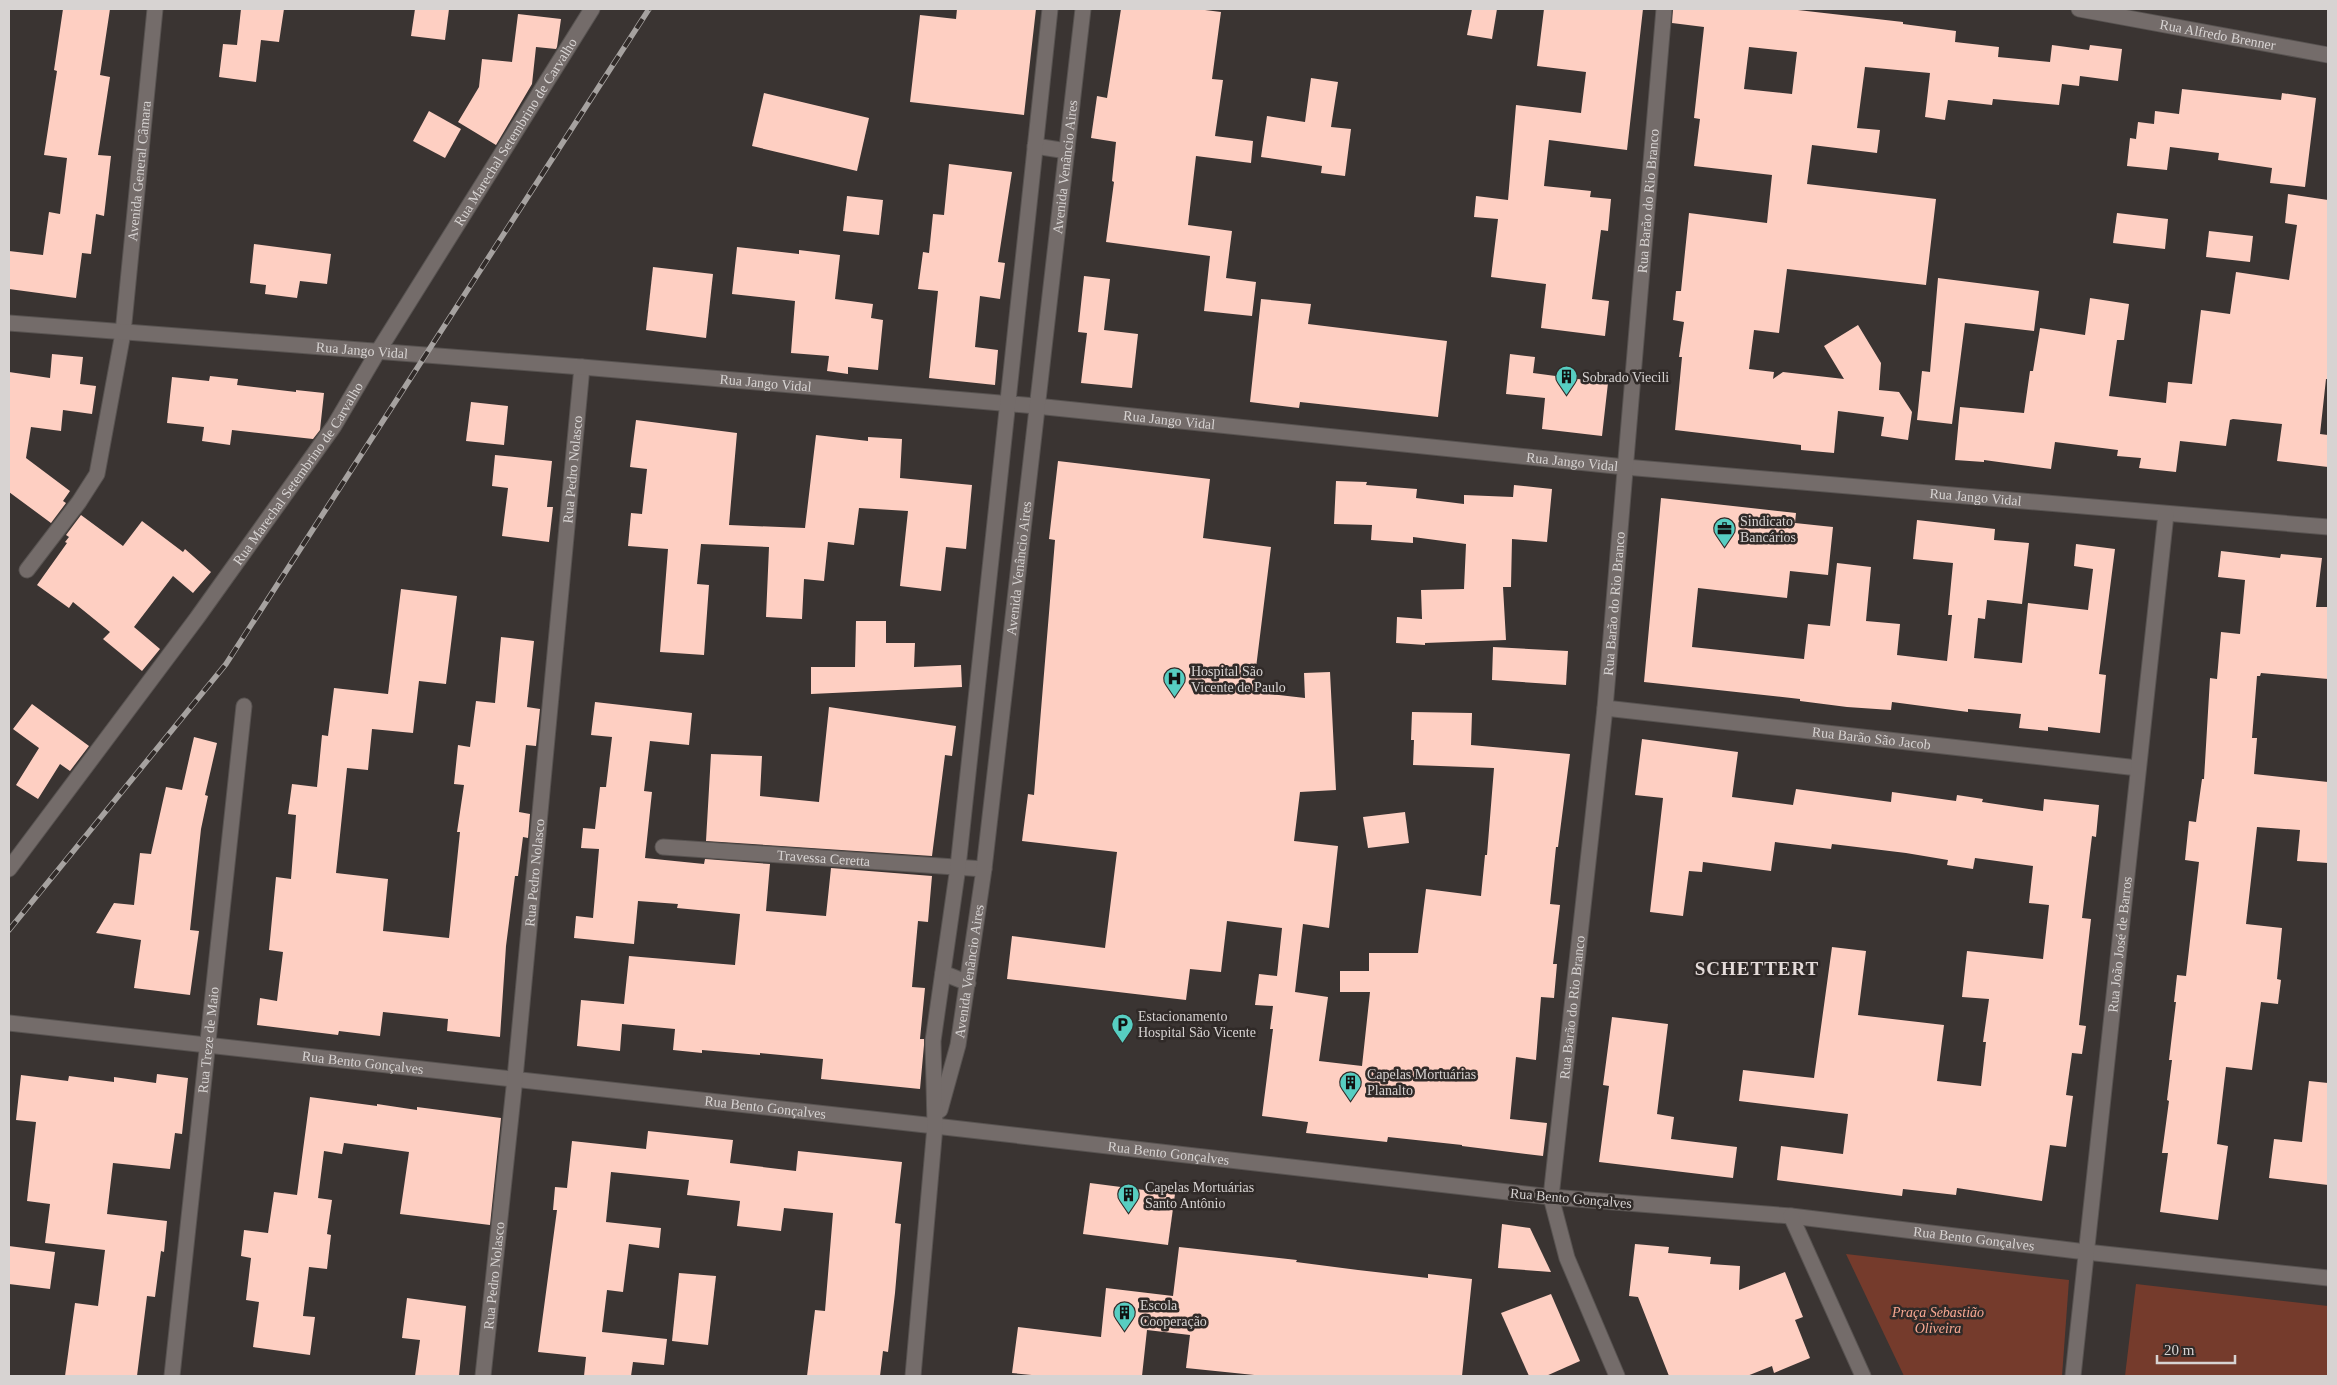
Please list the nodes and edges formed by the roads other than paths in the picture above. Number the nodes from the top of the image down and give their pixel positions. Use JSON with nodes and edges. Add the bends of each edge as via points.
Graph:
{"nodes":[{"id":1,"x":155,"y":9,"type":"edge"},
{"id":2,"x":592,"y":9,"type":"edge"},
{"id":3,"x":1050,"y":9,"type":"edge"},
{"id":4,"x":1083,"y":9,"type":"edge"},
{"id":5,"x":1664,"y":9,"type":"edge"},
{"id":6,"x":2079,"y":9,"type":"edge"},
{"id":7,"x":2328,"y":55,"type":"edge"},
{"id":8,"x":1035,"y":146,"type":"junction"},
{"id":9,"x":1067,"y":151,"type":"junction"},
{"id":10,"x":9,"y":323,"type":"edge"},
{"id":11,"x":123,"y":333,"type":"junction"},
{"id":12,"x":377,"y":353,"type":"junction"},
{"id":13,"x":582,"y":367,"type":"junction"},
{"id":14,"x":1007,"y":403,"type":"junction"},
{"id":15,"x":1036,"y":406,"type":"junction"},
{"id":16,"x":1625,"y":468,"type":"junction"},
{"id":17,"x":2166,"y":514,"type":"junction"},
{"id":18,"x":2328,"y":527,"type":"edge"},
{"id":19,"x":27,"y":570,"type":"dead end"},
{"id":20,"x":244,"y":706,"type":"dead end"},
{"id":21,"x":1605,"y":708,"type":"junction"},
{"id":22,"x":2138,"y":768,"type":"junction"},
{"id":23,"x":662,"y":847,"type":"dead end"},
{"id":24,"x":958,"y":867,"type":"junction"},
{"id":25,"x":9,"y":869,"type":"edge"},
{"id":26,"x":984,"y":869,"type":"junction"},
{"id":27,"x":943,"y":973,"type":"junction"},
{"id":28,"x":968,"y":982,"type":"junction"},
{"id":29,"x":9,"y":1023,"type":"edge"},
{"id":30,"x":207,"y":1044,"type":"junction"},
{"id":31,"x":515,"y":1078,"type":"junction"},
{"id":32,"x":935,"y":1126,"type":"junction"},
{"id":33,"x":1550,"y":1197,"type":"junction"},
{"id":34,"x":1791,"y":1216,"type":"junction"},
{"id":35,"x":2086,"y":1252,"type":"junction"},
{"id":36,"x":2328,"y":1278,"type":"edge"},
{"id":37,"x":172,"y":1376,"type":"edge"},
{"id":38,"x":483,"y":1376,"type":"edge"},
{"id":39,"x":913,"y":1376,"type":"edge"},
{"id":40,"x":1617,"y":1376,"type":"edge"},
{"id":41,"x":1863,"y":1376,"type":"edge"},
{"id":42,"x":2073,"y":1376,"type":"edge"}],
"edges":[{"from":1,"to":11,"type":"street","name":"Avenida General Câmara"},
{"from":2,"to":12,"type":"street","name":"Rua Marechal Setembrino de Carvalho"},
{"from":3,"to":8,"type":"street","name":"Avenida Venâncio Aires"},
{"from":4,"to":9,"type":"street","name":"Avenida Venâncio Aires"},
{"from":5,"to":16,"type":"street","name":"Rua Barão do Rio Branco"},
{"from":6,"to":7,"type":"street","name":"Rua Alfredo Brenner"},
{"from":8,"to":9,"type":"street"},
{"from":8,"to":14,"type":"street","name":"Avenida Venâncio Aires"},
{"from":9,"to":15,"type":"street","name":"Avenida Venâncio Aires"},
{"from":10,"to":11,"type":"street","name":"Rua Jango Vidal"},
{"from":11,"to":12,"type":"street","name":"Rua Jango Vidal"},
{"from":11,"to":19,"type":"street","name":"Avenida General Câmara","via":[[97,474]]},
{"from":12,"to":13,"type":"street","name":"Rua Jango Vidal"},
{"from":12,"to":25,"type":"street","name":"Rua Marechal Setembrino de Carvalho","via":[[334,426],[197,618]]},
{"from":13,"to":14,"type":"street","name":"Rua Jango Vidal"},
{"from":13,"to":31,"type":"street","name":"Rua Pedro Nolasco"},
{"from":14,"to":15,"type":"street","name":"Rua Jango Vidal"},
{"from":14,"to":24,"type":"street","name":"Avenida Venâncio Aires"},
{"from":15,"to":16,"type":"street","name":"Rua Jango Vidal"},
{"from":15,"to":26,"type":"street","name":"Avenida Venâncio Aires"},
{"from":16,"to":17,"type":"street","name":"Rua Jango Vidal"},
{"from":16,"to":21,"type":"street","name":"Rua Barão do Rio Branco"},
{"from":17,"to":18,"type":"street","name":"Rua Jango Vidal"},
{"from":17,"to":22,"type":"street","name":"Rua João José de Barros"},
{"from":20,"to":30,"type":"street","name":"Rua Treze de Maio"},
{"from":21,"to":22,"type":"street","name":"Rua Barão São Jacob"},
{"from":21,"to":33,"type":"street","name":"Rua Barão do Rio Branco"},
{"from":22,"to":35,"type":"street","name":"Rua João José de Barros"},
{"from":23,"to":24,"type":"street","name":"Travessa Ceretta"},
{"from":24,"to":26,"type":"street","name":"Travessa Ceretta"},
{"from":24,"to":27,"type":"street","name":"Avenida Venâncio Aires"},
{"from":26,"to":28,"type":"street","name":"Avenida Venâncio Aires"},
{"from":27,"to":28,"type":"street"},
{"from":27,"to":32,"type":"street","name":"Avenida Venâncio Aires","via":[[933,1041]]},
{"from":28,"to":32,"type":"street","name":"Avenida Venâncio Aires","via":[[958,1044]]},
{"from":29,"to":30,"type":"street","name":"Rua Bento Gonçalves"},
{"from":30,"to":31,"type":"street","name":"Rua Bento Gonçalves"},
{"from":30,"to":37,"type":"street","name":"Rua Treze de Maio"},
{"from":31,"to":32,"type":"street","name":"Rua Bento Gonçalves"},
{"from":31,"to":38,"type":"street","name":"Rua Pedro Nolasco"},
{"from":32,"to":33,"type":"street","name":"Rua Bento Gonçalves"},
{"from":32,"to":39,"type":"street","name":"Avenida Venâncio Aires"},
{"from":33,"to":34,"type":"street","name":"Rua Bento Gonçalves"},
{"from":33,"to":40,"type":"street","via":[[1567,1258]]},
{"from":34,"to":35,"type":"street","name":"Rua Bento Gonçalves"},
{"from":34,"to":41,"type":"street"},
{"from":35,"to":36,"type":"street","name":"Rua Bento Gonçalves"},
{"from":35,"to":42,"type":"street","name":"Rua João José de Barros"}]}
